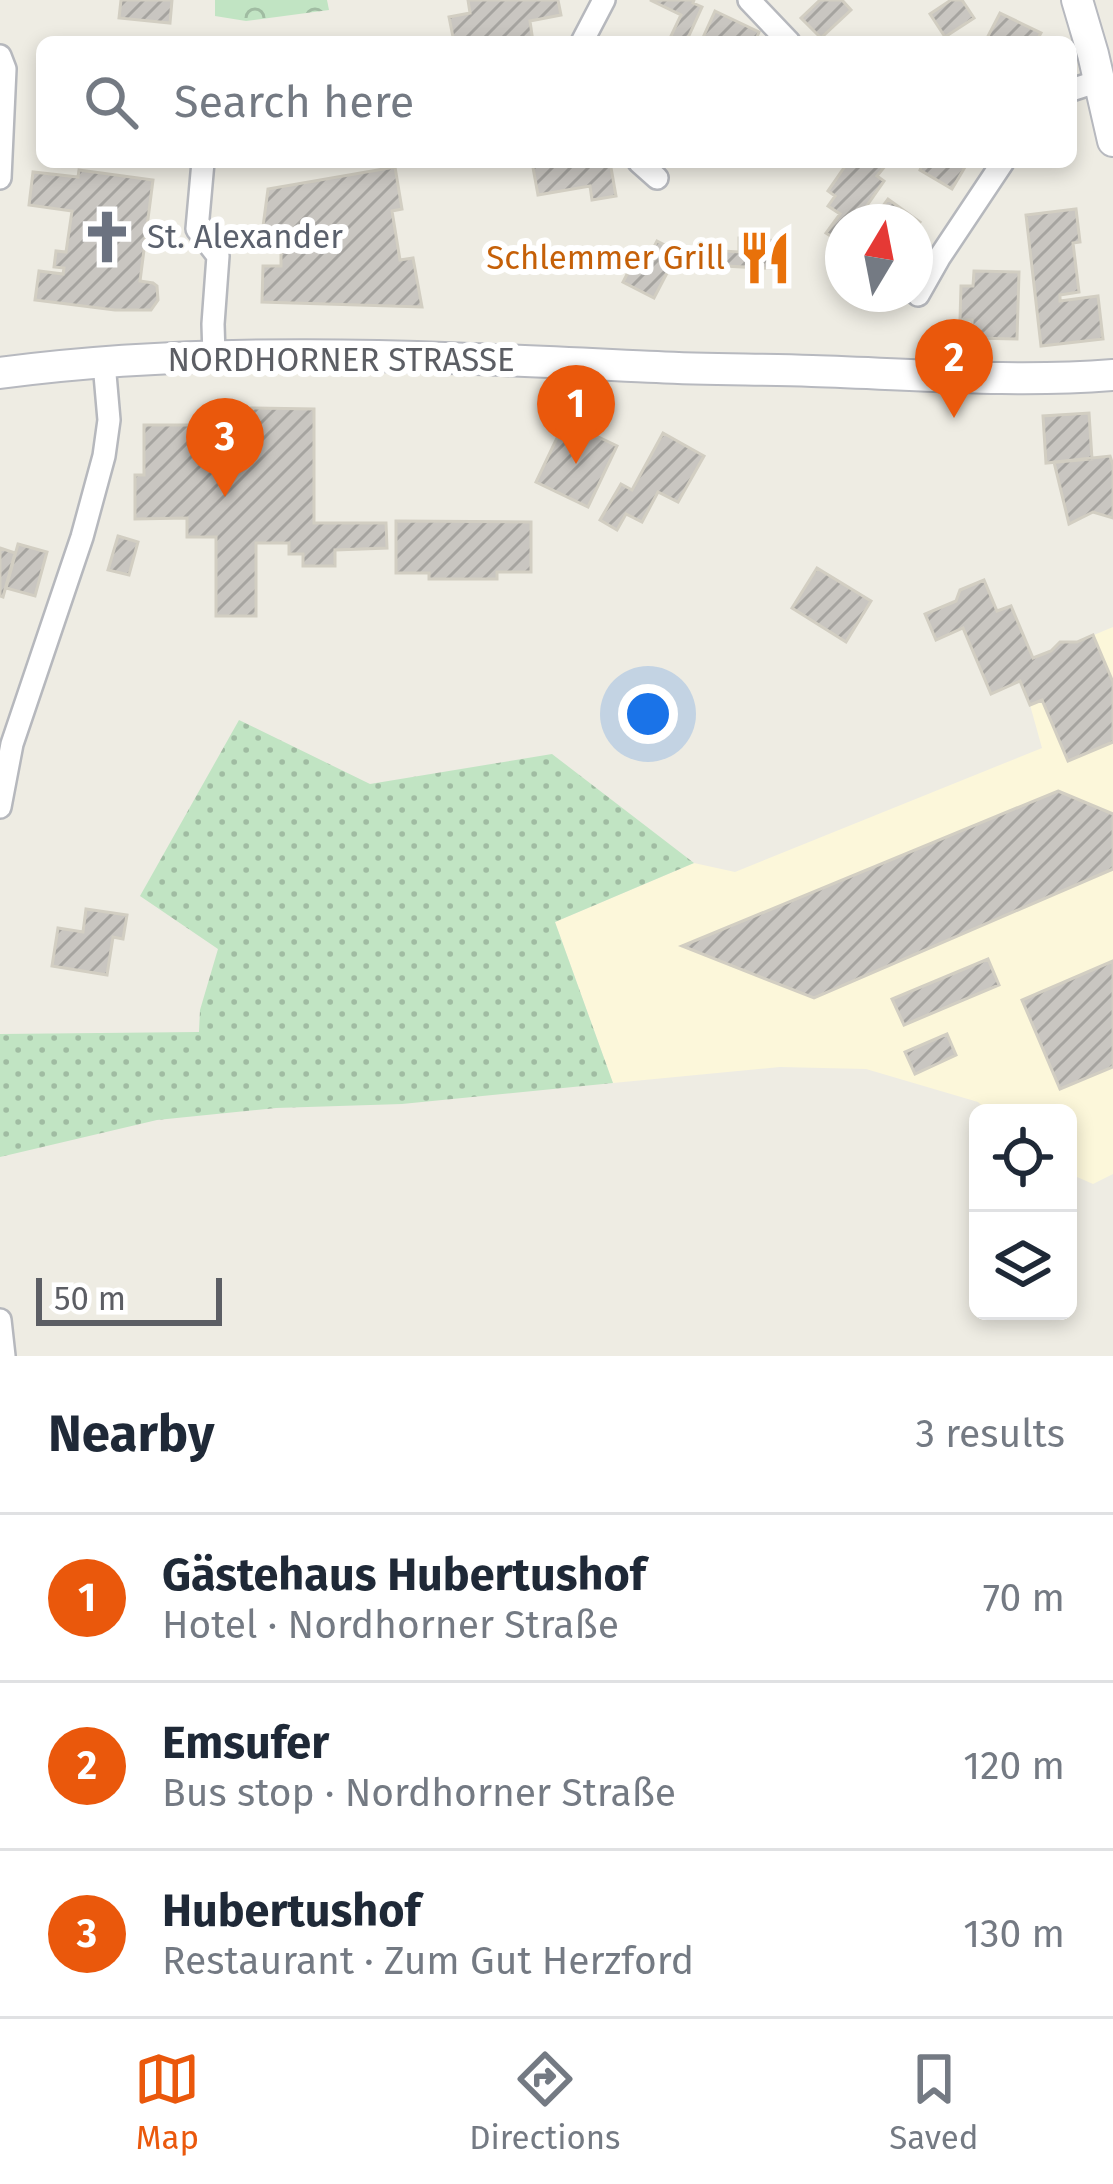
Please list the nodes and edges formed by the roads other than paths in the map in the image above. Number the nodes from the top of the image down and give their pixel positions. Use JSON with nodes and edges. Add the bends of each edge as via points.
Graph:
{"nodes":[{"id":1,"x":604,"y":0,"type":"edge"},
{"id":2,"x":749,"y":0,"type":"edge"},
{"id":3,"x":1077,"y":0,"type":"edge"},
{"id":4,"x":585,"y":36,"type":"edge"},
{"id":5,"x":783,"y":36,"type":"edge"},
{"id":6,"x":0,"y":56,"type":"edge"},
{"id":7,"x":1094,"y":68,"type":"edge"},
{"id":8,"x":1113,"y":141,"type":"edge"},
{"id":9,"x":202,"y":168,"type":"edge"},
{"id":10,"x":646,"y":168,"type":"edge"},
{"id":11,"x":999,"y":168,"type":"edge"},
{"id":12,"x":0,"y":178,"type":"edge"},
{"id":13,"x":657,"y":178,"type":"dead end"},
{"id":14,"x":933,"y":272,"type":"edge"},
{"id":15,"x":214,"y":356,"type":"junction"},
{"id":16,"x":104,"y":363,"type":"junction"},
{"id":17,"x":1,"y":368,"type":"edge"},
{"id":18,"x":1113,"y":374,"type":"edge"},
{"id":19,"x":6,"y":744,"type":"edge"},
{"id":20,"x":0,"y":807,"type":"edge"},
{"id":21,"x":0,"y":1320,"type":"edge"},
{"id":22,"x":4,"y":1356,"type":"edge"}],
"edges":[{"from":1,"to":4,"type":"street"},
{"from":2,"to":5,"type":"street"},
{"from":3,"to":7,"type":"main road"},
{"from":6,"to":12,"type":"street"},
{"from":7,"to":8,"type":"main road"},
{"from":9,"to":15,"type":"street","via":[[197,229],[218,256]]},
{"from":10,"to":13,"type":"street"},
{"from":11,"to":14,"type":"street"},
{"from":15,"to":16,"type":"main road","name":"NORDHORNER STRASSE"},
{"from":15,"to":18,"type":"main road","name":"NORDHORNER STRASSE","via":[[469,357],[998,380]]},
{"from":16,"to":17,"type":"main road","name":"NORDHORNER STRASSE"},
{"from":16,"to":19,"type":"street","via":[[104,455]]},
{"from":19,"to":20,"type":"street"},
{"from":21,"to":22,"type":"street"}]}
